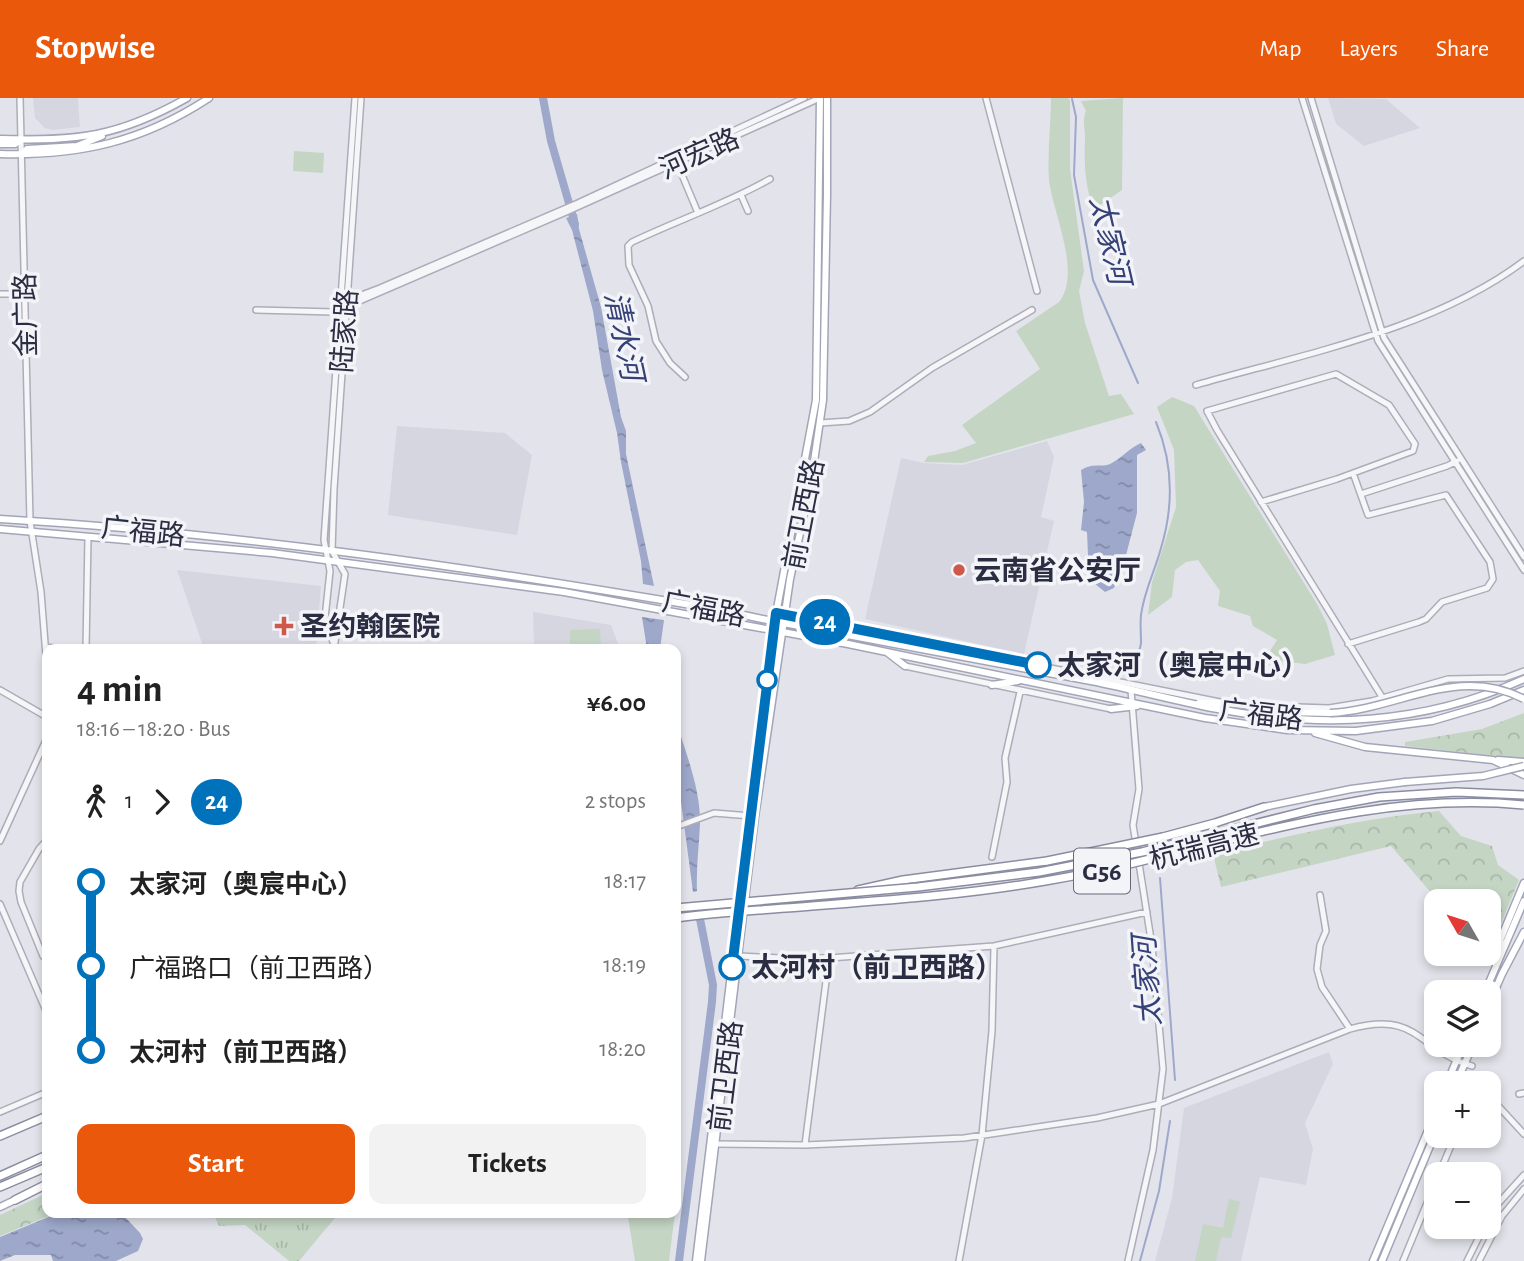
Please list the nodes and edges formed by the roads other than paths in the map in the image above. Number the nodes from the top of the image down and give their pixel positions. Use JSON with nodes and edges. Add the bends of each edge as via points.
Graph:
{"nodes":[{"id":1,"x":20,"y":98,"type":"edge"},
{"id":2,"x":187,"y":98,"type":"edge"},
{"id":3,"x":209,"y":98,"type":"edge"},
{"id":4,"x":355,"y":98,"type":"edge"},
{"id":5,"x":361,"y":98,"type":"edge"},
{"id":6,"x":804,"y":98,"type":"edge"},
{"id":7,"x":820,"y":98,"type":"edge"},
{"id":8,"x":827,"y":98,"type":"edge"},
{"id":9,"x":986,"y":98,"type":"edge"},
{"id":10,"x":1302,"y":98,"type":"edge"},
{"id":11,"x":1311,"y":98,"type":"edge"},
{"id":12,"x":107,"y":133,"type":"junction"},
{"id":13,"x":22,"y":140,"type":"junction"},
{"id":14,"x":0,"y":142,"type":"edge"},
{"id":15,"x":111,"y":144,"type":"junction"},
{"id":16,"x":0,"y":155,"type":"edge"},
{"id":17,"x":22,"y":155,"type":"junction"},
{"id":18,"x":677,"y":163,"type":"junction"},
{"id":19,"x":770,"y":179,"type":"dead end"},
{"id":20,"x":741,"y":195,"type":"junction"},
{"id":21,"x":578,"y":205,"type":"junction"},
{"id":22,"x":1343,"y":206,"type":"junction"},
{"id":23,"x":1335,"y":209,"type":"junction"},
{"id":24,"x":748,"y":211,"type":"dead end"},
{"id":25,"x":698,"y":213,"type":"junction"},
{"id":26,"x":1524,"y":261,"type":"edge"},
{"id":27,"x":1037,"y":291,"type":"dead end"},
{"id":28,"x":0,"y":294,"type":"edge"},
{"id":29,"x":24,"y":295,"type":"junction"},
{"id":30,"x":343,"y":304,"type":"junction"},
{"id":31,"x":256,"y":310,"type":"dead end"},
{"id":32,"x":1032,"y":310,"type":"dead end"},
{"id":33,"x":1378,"y":332,"type":"junction"},
{"id":34,"x":685,"y":377,"type":"dead end"},
{"id":35,"x":1196,"y":385,"type":"dead end"},
{"id":36,"x":820,"y":423,"type":"junction"},
{"id":37,"x":1457,"y":461,"type":"junction"},
{"id":38,"x":1353,"y":473,"type":"junction"},
{"id":39,"x":1477,"y":491,"type":"junction"},
{"id":40,"x":1361,"y":494,"type":"junction"},
{"id":41,"x":1261,"y":502,"type":"junction"},
{"id":42,"x":0,"y":519,"type":"edge"},
{"id":43,"x":30,"y":520,"type":"junction"},
{"id":44,"x":0,"y":529,"type":"edge"},
{"id":45,"x":32,"y":531,"type":"junction"},
{"id":46,"x":88,"y":537,"type":"junction"},
{"id":47,"x":329,"y":551,"type":"junction"},
{"id":48,"x":1524,"y":557,"type":"edge"},
{"id":49,"x":327,"y":561,"type":"junction"},
{"id":50,"x":337,"y":562,"type":"junction"},
{"id":51,"x":1524,"y":570,"type":"edge"},
{"id":52,"x":776,"y":613,"type":"junction"},
{"id":53,"x":785,"y":615,"type":"junction"},
{"id":54,"x":775,"y":622,"type":"junction"},
{"id":55,"x":784,"y":623,"type":"junction"},
{"id":56,"x":773,"y":630,"type":"junction"},
{"id":57,"x":783,"y":632,"type":"junction"},
{"id":58,"x":46,"y":644,"type":"edge"},
{"id":59,"x":86,"y":644,"type":"edge"},
{"id":60,"x":333,"y":644,"type":"edge"},
{"id":61,"x":335,"y":644,"type":"edge"},
{"id":62,"x":1348,"y":644,"type":"junction"},
{"id":63,"x":886,"y":652,"type":"junction"},
{"id":64,"x":905,"y":666,"type":"joint"},
{"id":65,"x":1524,"y":671,"type":"edge"},
{"id":66,"x":1074,"y":672,"type":"junction"},
{"id":67,"x":1524,"y":679,"type":"edge"},
{"id":68,"x":1024,"y":680,"type":"junction"},
{"id":69,"x":992,"y":685,"type":"junction"},
{"id":70,"x":1110,"y":685,"type":"junction"},
{"id":71,"x":0,"y":690,"type":"edge"},
{"id":72,"x":1131,"y":690,"type":"junction"},
{"id":73,"x":1524,"y":690,"type":"edge"},
{"id":74,"x":1020,"y":692,"type":"junction"},
{"id":75,"x":1382,"y":697,"type":"junction"},
{"id":76,"x":1524,"y":699,"type":"edge"},
{"id":77,"x":1225,"y":703,"type":"junction"},
{"id":78,"x":1192,"y":704,"type":"junction"},
{"id":79,"x":1132,"y":705,"type":"junction"},
{"id":80,"x":1250,"y":706,"type":"junction"},
{"id":81,"x":1111,"y":709,"type":"joint"},
{"id":82,"x":42,"y":714,"type":"edge"},
{"id":83,"x":1310,"y":732,"type":"junction"},
{"id":84,"x":42,"y":749,"type":"edge"},
{"id":85,"x":1493,"y":760,"type":"junction"},
{"id":86,"x":1524,"y":764,"type":"edge"},
{"id":87,"x":1524,"y":775,"type":"edge"},
{"id":88,"x":1524,"y":795,"type":"edge"},
{"id":89,"x":1524,"y":806,"type":"edge"},
{"id":90,"x":1264,"y":807,"type":"joint"},
{"id":91,"x":751,"y":816,"type":"junction"},
{"id":92,"x":681,"y":825,"type":"edge"},
{"id":93,"x":0,"y":841,"type":"edge"},
{"id":94,"x":42,"y":848,"type":"edge"},
{"id":95,"x":992,"y":857,"type":"dead end"},
{"id":96,"x":1524,"y":883,"type":"edge"},
{"id":97,"x":839,"y":894,"type":"junction"},
{"id":98,"x":1320,"y":895,"type":"dead end"},
{"id":99,"x":1524,"y":901,"type":"edge"},
{"id":100,"x":0,"y":904,"type":"edge"},
{"id":101,"x":681,"y":908,"type":"edge"},
{"id":102,"x":1147,"y":912,"type":"junction"},
{"id":103,"x":681,"y":918,"type":"edge"},
{"id":104,"x":1524,"y":932,"type":"edge"},
{"id":105,"x":994,"y":946,"type":"junction"},
{"id":106,"x":42,"y":954,"type":"edge"},
{"id":107,"x":739,"y":956,"type":"junction"},
{"id":108,"x":829,"y":958,"type":"junction"},
{"id":109,"x":1495,"y":967,"type":"junction"},
{"id":110,"x":1490,"y":980,"type":"edge"},
{"id":111,"x":1499,"y":980,"type":"edge"},
{"id":112,"x":42,"y":1001,"type":"edge"},
{"id":113,"x":1350,"y":1029,"type":"junction"},
{"id":114,"x":1461,"y":1057,"type":"edge"},
{"id":115,"x":1464,"y":1057,"type":"edge"},
{"id":116,"x":1460,"y":1063,"type":"junction"},
{"id":117,"x":1472,"y":1066,"type":"dead end"},
{"id":118,"x":1455,"y":1071,"type":"edge"},
{"id":119,"x":1458,"y":1071,"type":"edge"},
{"id":120,"x":42,"y":1094,"type":"edge"},
{"id":121,"x":1159,"y":1104,"type":"junction"},
{"id":122,"x":1501,"y":1109,"type":"edge"},
{"id":123,"x":0,"y":1112,"type":"edge"},
{"id":124,"x":42,"y":1118,"type":"edge"},
{"id":125,"x":1524,"y":1134,"type":"edge"},
{"id":126,"x":982,"y":1135,"type":"junction"},
{"id":127,"x":0,"y":1136,"type":"edge"},
{"id":128,"x":1424,"y":1140,"type":"edge"},
{"id":129,"x":714,"y":1144,"type":"junction"},
{"id":130,"x":805,"y":1145,"type":"junction"},
{"id":131,"x":1429,"y":1148,"type":"edge"},
{"id":132,"x":42,"y":1157,"type":"edge"},
{"id":133,"x":42,"y":1169,"type":"edge"},
{"id":134,"x":1524,"y":1175,"type":"edge"},
{"id":135,"x":0,"y":1176,"type":"edge"},
{"id":136,"x":42,"y":1186,"type":"edge"},
{"id":137,"x":0,"y":1187,"type":"edge"},
{"id":138,"x":1524,"y":1189,"type":"edge"},
{"id":139,"x":15,"y":1200,"type":"joint"},
{"id":140,"x":1501,"y":1200,"type":"edge"},
{"id":141,"x":0,"y":1207,"type":"edge"},
{"id":142,"x":1424,"y":1211,"type":"edge"},
{"id":143,"x":1478,"y":1239,"type":"edge"},
{"id":144,"x":699,"y":1261,"type":"edge"},
{"id":145,"x":959,"y":1261,"type":"edge"},
{"id":146,"x":1128,"y":1261,"type":"edge"},
{"id":147,"x":1373,"y":1261,"type":"edge"},
{"id":148,"x":1382,"y":1261,"type":"edge"},
{"id":149,"x":1403,"y":1261,"type":"edge"},
{"id":150,"x":1467,"y":1261,"type":"edge"},
{"id":151,"x":1479,"y":1261,"type":"edge"}],
"edges":[{"from":1,"to":13,"type":"street","name":"金广路"},
{"from":2,"to":12,"type":"main road","via":[[139,123]]},
{"from":3,"to":15,"type":"main road","via":[[144,134]]},
{"from":4,"to":30,"type":"street","name":"陆家路"},
{"from":5,"to":30,"type":"street","name":"陆家路"},
{"from":6,"to":21,"type":"street","name":"河宏路"},
{"from":7,"to":18,"type":"street","name":"河宏路"},
{"from":7,"to":52,"type":"main road","name":"前卫西路","via":[[816,400]]},
{"from":8,"to":36,"type":"main road","name":"前卫西路"},
{"from":9,"to":27,"type":"street"},
{"from":10,"to":23,"type":"street"},
{"from":11,"to":22,"type":"street"},
{"from":12,"to":13,"type":"main road"},
{"from":12,"to":15,"type":"main road","via":[[104,141]]},
{"from":12,"to":17,"type":"main road","via":[[84,145],[27,149]]},
{"from":13,"to":14,"type":"main road"},
{"from":13,"to":17,"type":"street","name":"金广路"},
{"from":15,"to":17,"type":"main road"},
{"from":16,"to":17,"type":"main road"},
{"from":17,"to":29,"type":"street","name":"金广路"},
{"from":18,"to":21,"type":"street","name":"河宏路"},
{"from":18,"to":25,"type":"street"},
{"from":19,"to":20,"type":"street"},
{"from":20,"to":24,"type":"street"},
{"from":20,"to":25,"type":"street"},
{"from":21,"to":30,"type":"street"},
{"from":22,"to":23,"type":"street"},
{"from":22,"to":33,"type":"street"},
{"from":23,"to":33,"type":"street"},
{"from":25,"to":34,"type":"street","via":[[628,246],[629,265],[648,306],[656,341]]},
{"from":26,"to":33,"type":"street","via":[[1473,295]]},
{"from":28,"to":29,"type":"street"},
{"from":29,"to":43,"type":"street","name":"金广路"},
{"from":30,"to":31,"type":"street","via":[[334,312]]},
{"from":30,"to":47,"type":"street","name":"陆家路"},
{"from":32,"to":36,"type":"street","via":[[932,368],[870,412],[849,421]]},
{"from":33,"to":35,"type":"street"},
{"from":33,"to":37,"type":"street","via":[[1382,349]]},
{"from":36,"to":53,"type":"main road","name":"前卫西路"},
{"from":37,"to":39,"type":"street"},
{"from":37,"to":40,"type":"street"},
{"from":38,"to":40,"type":"street"},
{"from":38,"to":41,"type":"street"},
{"from":38,"to":41,"type":"street","via":[[1416,448],[1389,405],[1342,376],[1332,373],[1207,411]]},
{"from":39,"to":48,"type":"street"},
{"from":39,"to":51,"type":"street"},
{"from":40,"to":62,"type":"street","via":[[1368,515],[1446,495],[1490,562],[1493,579],[1487,588],[1443,602],[1426,619]]},
{"from":41,"to":62,"type":"street"},
{"from":42,"to":43,"type":"main road","name":"广福路"},
{"from":43,"to":45,"type":"street","name":"金广路"},
{"from":43,"to":47,"type":"main road","name":"广福路"},
{"from":44,"to":45,"type":"main road","name":"广福路"},
{"from":45,"to":46,"type":"main road","name":"广福路"},
{"from":45,"to":58,"type":"street","name":"金广路"},
{"from":46,"to":49,"type":"main road","name":"广福路"},
{"from":46,"to":59,"type":"street"},
{"from":47,"to":49,"type":"street","name":"陆家路"},
{"from":47,"to":50,"type":"street","name":"陆家路"},
{"from":47,"to":54,"type":"main road","name":"广福路","via":[[567,584]]},
{"from":49,"to":50,"type":"main road","name":"广福路"},
{"from":49,"to":60,"type":"street","name":"陆家路","via":[[325,618]]},
{"from":50,"to":56,"type":"main road","name":"广福路","via":[[564,592]]},
{"from":50,"to":61,"type":"street","name":"陆家路","via":[[345,574]]},
{"from":52,"to":53,"type":"street"},
{"from":52,"to":54,"type":"main road","name":"前卫西路"},
{"from":53,"to":55,"type":"main road","name":"前卫西路"},
{"from":53,"to":66,"type":"street"},
{"from":54,"to":55,"type":"main road","name":"广福路"},
{"from":54,"to":56,"type":"main road","name":"前卫西路"},
{"from":55,"to":57,"type":"main road","name":"前卫西路"},
{"from":55,"to":70,"type":"main road","name":"广福路"},
{"from":56,"to":57,"type":"main road","name":"广福路"},
{"from":56,"to":91,"type":"main road","name":"前卫西路"},
{"from":57,"to":63,"type":"main road","name":"广福路"},
{"from":57,"to":107,"type":"main road","name":"前卫西路"},
{"from":62,"to":75,"type":"street"},
{"from":63,"to":64,"type":"main road"},
{"from":63,"to":68,"type":"main road","name":"广福路"},
{"from":64,"to":69,"type":"street"},
{"from":65,"to":75,"type":"street","via":[[1506,678],[1448,679]]},
{"from":66,"to":70,"type":"main road"},
{"from":66,"to":77,"type":"street"},
{"from":67,"to":78,"type":"main road","name":"广福路","via":[[1429,711],[1356,721],[1287,719]]},
{"from":68,"to":69,"type":"main road"},
{"from":68,"to":79,"type":"main road","name":"广福路"},
{"from":69,"to":74,"type":"street"},
{"from":70,"to":72,"type":"main road","name":"广福路"},
{"from":71,"to":82,"type":"street"},
{"from":72,"to":78,"type":"main road","name":"广福路"},
{"from":72,"to":79,"type":"street"},
{"from":73,"to":83,"type":"main road","name":"广福路","via":[[1432,721]]},
{"from":74,"to":81,"type":"street"},
{"from":74,"to":95,"type":"street","via":[[1005,758],[1007,782]]},
{"from":75,"to":80,"type":"street","via":[[1329,708]]},
{"from":76,"to":80,"type":"main road","bridge":true,"via":[[1490,686],[1455,685],[1365,709],[1330,713]]},
{"from":77,"to":78,"type":"main road"},
{"from":77,"to":80,"type":"street"},
{"from":79,"to":81,"type":"main road"},
{"from":79,"to":83,"type":"main road","name":"广福路"},
{"from":79,"to":102,"type":"street","via":[[1139,789],[1133,825]]},
{"from":83,"to":85,"type":"main road","via":[[1365,747]]},
{"from":84,"to":93,"type":"street"},
{"from":85,"to":86,"type":"main road"},
{"from":85,"to":87,"type":"main road"},
{"from":86,"to":90,"type":"main road","bridge":true,"via":[[1483,776],[1351,789]]},
{"from":88,"to":97,"type":"highway","name":"杭瑞高速","number":"G56","bridge":true,"via":[[1444,792],[1372,798],[1073,866]]},
{"from":89,"to":103,"type":"highway","name":"杭瑞高速","number":"G56","bridge":true,"via":[[1380,807],[1041,882]]},
{"from":90,"to":97,"type":"highway","bridge":true,"via":[[1163,837],[1071,857],[903,880]]},
{"from":91,"to":92,"type":"street","via":[[704,815]]},
{"from":91,"to":129,"type":"main road","name":"前卫西路"},
{"from":94,"to":106,"type":"street","via":[[19,891]]},
{"from":96,"to":109,"type":"main road","via":[[1501,938]]},
{"from":97,"to":101,"type":"highway","name":"杭瑞高速","number":"G56","bridge":true},
{"from":98,"to":113,"type":"street","via":[[1326,931],[1317,969],[1322,987]]},
{"from":99,"to":109,"type":"main road"},
{"from":100,"to":112,"type":"street"},
{"from":102,"to":105,"type":"street"},
{"from":102,"to":121,"type":"street","via":[[1162,1049]]},
{"from":104,"to":111,"type":"main road"},
{"from":105,"to":108,"type":"street"},
{"from":105,"to":126,"type":"street"},
{"from":107,"to":108,"type":"street"},
{"from":107,"to":129,"type":"main road","name":"前卫西路"},
{"from":108,"to":130,"type":"street"},
{"from":109,"to":110,"type":"main road"},
{"from":113,"to":116,"type":"street","via":[[1392,1023],[1406,1027]]},
{"from":113,"to":121,"type":"street"},
{"from":114,"to":116,"type":"main road"},
{"from":115,"to":116,"type":"main road"},
{"from":116,"to":117,"type":"street"},
{"from":116,"to":118,"type":"main road"},
{"from":116,"to":119,"type":"main road"},
{"from":120,"to":123,"type":"street"},
{"from":121,"to":126,"type":"street"},
{"from":121,"to":146,"type":"street","via":[[1148,1178]]},
{"from":122,"to":125,"type":"street"},
{"from":124,"to":127,"type":"highway"},
{"from":126,"to":130,"type":"street"},
{"from":126,"to":145,"type":"street"},
{"from":128,"to":147,"type":"main road"},
{"from":129,"to":130,"type":"street"},
{"from":129,"to":144,"type":"main road","name":"前卫西路"},
{"from":131,"to":148,"type":"main road"},
{"from":132,"to":135,"type":"highway"},
{"from":133,"to":137,"type":"highway"},
{"from":134,"to":140,"type":"street"},
{"from":136,"to":139,"type":"highway"},
{"from":138,"to":151,"type":"street","via":[[1502,1216]]},
{"from":139,"to":141,"type":"main road"},
{"from":142,"to":149,"type":"street"},
{"from":143,"to":150,"type":"street"}]}
